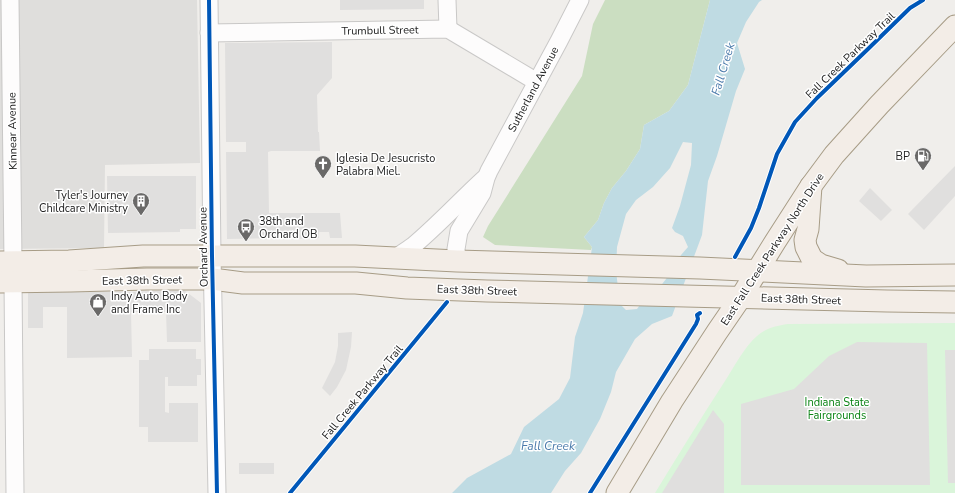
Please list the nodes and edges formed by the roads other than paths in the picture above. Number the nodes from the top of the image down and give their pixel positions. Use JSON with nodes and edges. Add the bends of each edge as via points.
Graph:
{"nodes":[{"id":1,"x":10,"y":0,"type":"edge"},
{"id":2,"x":209,"y":0,"type":"edge"},
{"id":3,"x":447,"y":0,"type":"edge"},
{"id":4,"x":580,"y":0,"type":"edge"},
{"id":5,"x":955,"y":26,"type":"edge"},
{"id":6,"x":448,"y":29,"type":"junction"},
{"id":7,"x":209,"y":33,"type":"junction"},
{"id":8,"x":537,"y":82,"type":"junction"},
{"id":9,"x":486,"y":178,"type":"junction"},
{"id":10,"x":811,"y":186,"type":"junction"},
{"id":11,"x":212,"y":256,"type":"junction"},
{"id":12,"x":395,"y":258,"type":"junction"},
{"id":13,"x":457,"y":261,"type":"junction"},
{"id":14,"x":757,"y":271,"type":"junction"},
{"id":15,"x":7,"y":272,"type":"edge"},
{"id":16,"x":955,"y":275,"type":"edge"},
{"id":17,"x":866,"y":276,"type":"junction"},
{"id":18,"x":212,"y":279,"type":"junction"},
{"id":19,"x":741,"y":297,"type":"junction"},
{"id":20,"x":955,"y":302,"type":"edge"},
{"id":21,"x":16,"y":493,"type":"edge"},
{"id":22,"x":217,"y":493,"type":"edge"},
{"id":23,"x":617,"y":493,"type":"edge"}],
"edges":[{"from":1,"to":15,"type":"street","name":"Kinnear Avenue"},
{"from":2,"to":7,"type":"street","name":"Orchard Avenue"},
{"from":3,"to":6,"type":"street"},
{"from":4,"to":8,"type":"street","name":"Sutherland Avenue"},
{"from":5,"to":10,"type":"main road","name":"East Fall Creek Parkway North Drive","via":[[879,105],[834,155]]},
{"from":6,"to":7,"type":"street","name":"Trumbull Street"},
{"from":6,"to":8,"type":"street"},
{"from":7,"to":11,"type":"street","name":"Orchard Avenue"},
{"from":8,"to":9,"type":"street","name":"Sutherland Avenue"},
{"from":9,"to":12,"type":"street","name":"Sutherland Avenue","via":[[413,246]]},
{"from":9,"to":13,"type":"street","name":"Sutherland Avenue","via":[[482,193],[459,232]]},
{"from":10,"to":14,"type":"main road","name":"East Fall Creek Parkway North Drive"},
{"from":10,"to":17,"type":"main road","via":[[805,240],[812,259],[833,269]]},
{"from":11,"to":12,"type":"main road","name":"East 38th Street"},
{"from":11,"to":15,"type":"main road","name":"East 38th Street","via":[[143,256],[69,261]]},
{"from":11,"to":18,"type":"street","name":"Orchard Avenue"},
{"from":12,"to":13,"type":"main road","name":"East 38th Street"},
{"from":13,"to":14,"type":"main road","name":"East 38th Street"},
{"from":14,"to":17,"type":"main road","name":"East 38th Street"},
{"from":14,"to":19,"type":"main road","name":"East Fall Creek Parkway North Drive"},
{"from":15,"to":18,"type":"main road","name":"East 38th Street","via":[[140,279]]},
{"from":15,"to":21,"type":"street","name":"Kinnear Avenue"},
{"from":16,"to":17,"type":"main road","name":"East 38th Street"},
{"from":18,"to":19,"type":"main road","name":"East 38th Street","via":[[243,282],[356,283],[487,291]]},
{"from":18,"to":22,"type":"street","name":"Orchard Avenue"},
{"from":19,"to":20,"type":"main road","name":"East 38th Street"},
{"from":19,"to":23,"type":"main road","name":"East Fall Creek Parkway North Drive","via":[[672,401]]}]}
